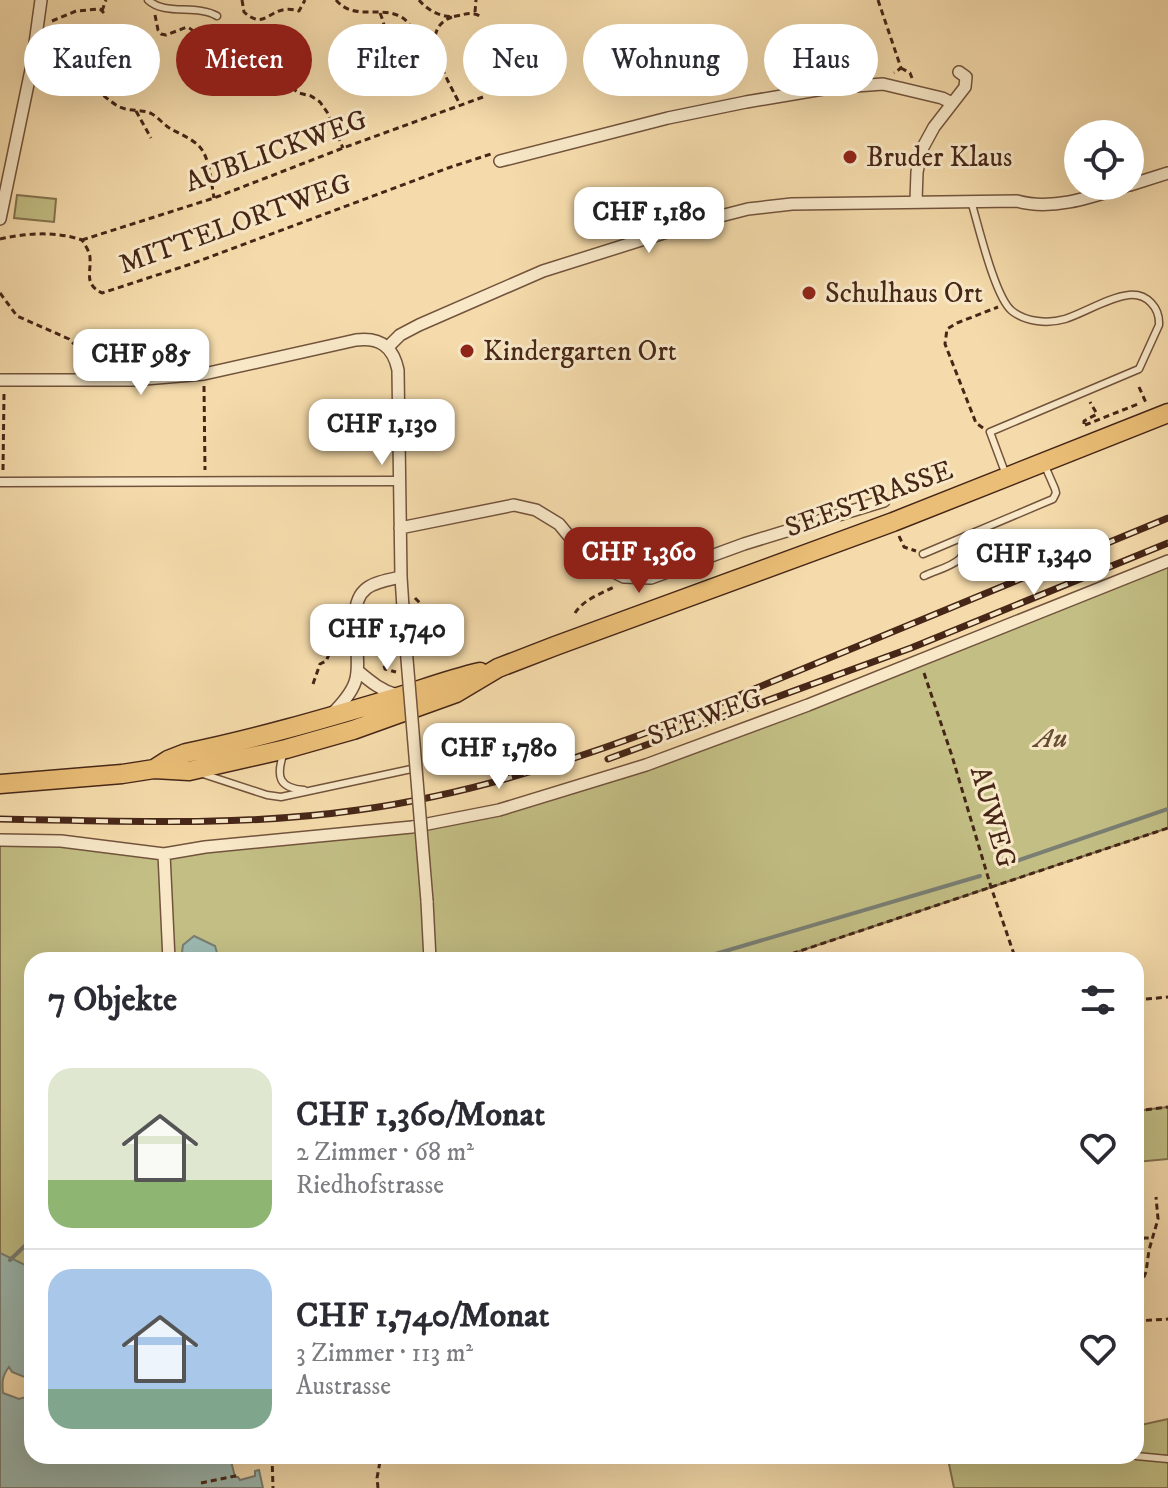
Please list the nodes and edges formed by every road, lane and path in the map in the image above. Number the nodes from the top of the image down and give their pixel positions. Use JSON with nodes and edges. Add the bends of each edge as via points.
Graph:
{"nodes":[{"id":1,"x":41,"y":0,"type":"edge"},
{"id":2,"x":106,"y":0,"type":"edge"},
{"id":3,"x":148,"y":0,"type":"edge"},
{"id":4,"x":242,"y":0,"type":"edge"},
{"id":5,"x":305,"y":0,"type":"edge"},
{"id":6,"x":336,"y":0,"type":"edge"},
{"id":7,"x":419,"y":0,"type":"edge"},
{"id":8,"x":476,"y":0,"type":"edge"},
{"id":9,"x":878,"y":0,"type":"edge"},
{"id":10,"x":380,"y":13,"type":"junction"},
{"id":11,"x":475,"y":13,"type":"junction"},
{"id":12,"x":154,"y":15,"type":"dead end"},
{"id":13,"x":217,"y":16,"type":"dead end"},
{"id":14,"x":452,"y":17,"type":"junction"},
{"id":15,"x":482,"y":17,"type":"dead end"},
{"id":16,"x":37,"y":24,"type":"edge"},
{"id":17,"x":44,"y":24,"type":"edge"},
{"id":18,"x":384,"y":24,"type":"edge"},
{"id":19,"x":408,"y":24,"type":"edge"},
{"id":20,"x":440,"y":24,"type":"edge"},
{"id":21,"x":176,"y":31,"type":"edge"},
{"id":22,"x":901,"y":68,"type":"junction"},
{"id":23,"x":959,"y":72,"type":"dead end"},
{"id":24,"x":910,"y":73,"type":"dead end"},
{"id":25,"x":447,"y":78,"type":"edge"},
{"id":26,"x":883,"y":84,"type":"junction"},
{"id":27,"x":26,"y":96,"type":"edge"},
{"id":28,"x":105,"y":96,"type":"edge"},
{"id":29,"x":311,"y":96,"type":"edge"},
{"id":30,"x":483,"y":97,"type":"dead end"},
{"id":31,"x":952,"y":103,"type":"junction"},
{"id":32,"x":460,"y":105,"type":"junction"},
{"id":33,"x":136,"y":111,"type":"junction"},
{"id":34,"x":151,"y":138,"type":"dead end"},
{"id":35,"x":343,"y":148,"type":"junction"},
{"id":36,"x":506,"y":160,"type":"joint"},
{"id":37,"x":1168,"y":173,"type":"edge"},
{"id":38,"x":1144,"y":180,"type":"edge"},
{"id":39,"x":214,"y":198,"type":"junction"},
{"id":40,"x":1075,"y":200,"type":"edge"},
{"id":41,"x":916,"y":201,"type":"junction"},
{"id":42,"x":971,"y":201,"type":"junction"},
{"id":43,"x":0,"y":219,"type":"edge"},
{"id":44,"x":0,"y":239,"type":"edge"},
{"id":45,"x":82,"y":240,"type":"junction"},
{"id":46,"x":0,"y":293,"type":"edge"},
{"id":47,"x":998,"y":307,"type":"dead end"},
{"id":48,"x":388,"y":347,"type":"junction"},
{"id":49,"x":109,"y":366,"type":"dead end"},
{"id":50,"x":204,"y":383,"type":"dead end"},
{"id":51,"x":2,"y":384,"type":"edge"},
{"id":52,"x":1139,"y":387,"type":"dead end"},
{"id":53,"x":1085,"y":391,"type":"junction"},
{"id":54,"x":1138,"y":404,"type":"dead end"},
{"id":55,"x":1147,"y":406,"type":"dead end"},
{"id":56,"x":1168,"y":413,"type":"edge"},
{"id":57,"x":990,"y":432,"type":"junction"},
{"id":58,"x":370,"y":435,"type":"dead end"},
{"id":59,"x":399,"y":435,"type":"junction"},
{"id":60,"x":1044,"y":463,"type":"junction"},
{"id":61,"x":1007,"y":477,"type":"junction"},
{"id":62,"x":399,"y":481,"type":"junction"},
{"id":63,"x":2,"y":482,"type":"edge"},
{"id":64,"x":205,"y":482,"type":"junction"},
{"id":65,"x":884,"y":501,"type":"dead end"},
{"id":66,"x":400,"y":528,"type":"junction"},
{"id":67,"x":898,"y":535,"type":"dead end"},
{"id":68,"x":965,"y":536,"type":"junction"},
{"id":69,"x":923,"y":554,"type":"joint"},
{"id":70,"x":1168,"y":561,"type":"edge"},
{"id":71,"x":924,"y":576,"type":"dead end"},
{"id":72,"x":401,"y":577,"type":"junction"},
{"id":73,"x":624,"y":577,"type":"junction"},
{"id":74,"x":575,"y":613,"type":"dead end"},
{"id":75,"x":498,"y":668,"type":"junction"},
{"id":76,"x":359,"y":672,"type":"junction"},
{"id":77,"x":929,"y":685,"type":"dead end"},
{"id":78,"x":402,"y":696,"type":"junction"},
{"id":79,"x":327,"y":718,"type":"junction"},
{"id":80,"x":286,"y":749,"type":"junction"},
{"id":81,"x":416,"y":768,"type":"junction"},
{"id":82,"x":154,"y":769,"type":"junction"},
{"id":83,"x":189,"y":771,"type":"junction"},
{"id":84,"x":0,"y":784,"type":"edge"},
{"id":85,"x":308,"y":790,"type":"junction"},
{"id":86,"x":1168,"y":828,"type":"edge"},
{"id":87,"x":0,"y":840,"type":"edge"},
{"id":88,"x":164,"y":854,"type":"junction"},
{"id":89,"x":991,"y":887,"type":"junction"},
{"id":90,"x":169,"y":952,"type":"edge"},
{"id":91,"x":430,"y":952,"type":"edge"},
{"id":92,"x":797,"y":952,"type":"edge"},
{"id":93,"x":1013,"y":952,"type":"edge"},
{"id":94,"x":1168,"y":997,"type":"edge"},
{"id":95,"x":1144,"y":999,"type":"edge"},
{"id":96,"x":1168,"y":1107,"type":"edge"},
{"id":97,"x":1144,"y":1110,"type":"edge"},
{"id":98,"x":1156,"y":1197,"type":"dead end"},
{"id":99,"x":1144,"y":1238,"type":"edge"},
{"id":100,"x":1152,"y":1238,"type":"junction"},
{"id":101,"x":1144,"y":1277,"type":"edge"},
{"id":102,"x":1168,"y":1319,"type":"edge"},
{"id":103,"x":1144,"y":1320,"type":"edge"},
{"id":104,"x":1144,"y":1457,"type":"edge"},
{"id":105,"x":1168,"y":1459,"type":"edge"},
{"id":106,"x":272,"y":1464,"type":"edge"},
{"id":107,"x":380,"y":1464,"type":"edge"},
{"id":108,"x":240,"y":1475,"type":"dead end"},
{"id":109,"x":201,"y":1483,"type":"dead end"},
{"id":110,"x":273,"y":1488,"type":"edge"},
{"id":111,"x":378,"y":1488,"type":"edge"}],
"edges":[{"from":1,"to":16,"type":"street"},
{"from":2,"to":17,"type":"path","via":[[103,12],[76,11]]},
{"from":3,"to":13,"type":"lane","via":[[156,7],[205,10]]},
{"from":4,"to":5,"type":"path","via":[[244,12],[256,21],[279,10],[299,11]]},
{"from":6,"to":10,"type":"path","via":[[349,11]]},
{"from":7,"to":14,"type":"path"},
{"from":8,"to":11,"type":"path"},
{"from":9,"to":22,"type":"path"},
{"from":10,"to":18,"type":"path"},
{"from":10,"to":19,"type":"path","via":[[397,14]]},
{"from":11,"to":14,"type":"path"},
{"from":11,"to":15,"type":"path"},
{"from":12,"to":21,"type":"path","via":[[161,34]]},
{"from":14,"to":20,"type":"path"},
{"from":22,"to":24,"type":"path"},
{"from":22,"to":26,"type":"path","via":[[884,77]]},
{"from":23,"to":31,"type":"street","via":[[966,77],[965,87]]},
{"from":25,"to":32,"type":"path"},
{"from":26,"to":31,"type":"street"},
{"from":26,"to":36,"type":"street","via":[[746,102]]},
{"from":27,"to":43,"type":"street"},
{"from":28,"to":33,"type":"path"},
{"from":29,"to":35,"type":"path","via":[[327,112]]},
{"from":30,"to":32,"type":"path","name":"AUBLICKWEG"},
{"from":31,"to":41,"type":"street","via":[[922,149]]},
{"from":32,"to":35,"type":"path","name":"AUBLICKWEG"},
{"from":33,"to":34,"type":"path"},
{"from":33,"to":39,"type":"path","via":[[150,112],[199,146]]},
{"from":35,"to":39,"type":"path","name":"AUBLICKWEG"},
{"from":36,"to":45,"type":"path","name":"MITTELORTWEG","via":[[508,149],[102,293],[89,279],[90,258]]},
{"from":37,"to":38,"type":"street"},
{"from":39,"to":45,"type":"path","name":"AUBLICKWEG"},
{"from":40,"to":42,"type":"street","via":[[1033,205]]},
{"from":41,"to":42,"type":"street"},
{"from":41,"to":48,"type":"street","via":[[792,204],[705,220],[543,271],[419,325]]},
{"from":42,"to":53,"type":"lane","via":[[1000,294],[1025,318],[1064,319],[1129,294],[1154,305],[1159,325],[1139,369]]},
{"from":44,"to":45,"type":"path","name":"MITTELORTWEG","via":[[59,233]]},
{"from":46,"to":49,"type":"path","via":[[17,316],[69,339],[84,354]]},
{"from":47,"to":57,"type":"path","via":[[957,323],[945,335],[976,423]]},
{"from":48,"to":51,"type":"street","via":[[376,340],[356,340],[204,374]]},
{"from":48,"to":59,"type":"street","via":[[398,370]]},
{"from":50,"to":64,"type":"path"},
{"from":51,"to":63,"type":"path"},
{"from":52,"to":55,"type":"path"},
{"from":53,"to":54,"type":"path","via":[[1097,414],[1085,425]]},
{"from":53,"to":57,"type":"lane"},
{"from":56,"to":60,"type":"main road","name":"SEESTRASSE"},
{"from":57,"to":61,"type":"lane"},
{"from":58,"to":59,"type":"lane"},
{"from":59,"to":62,"type":"street"},
{"from":60,"to":61,"type":"main road","name":"SEESTRASSE"},
{"from":60,"to":68,"type":"lane","via":[[1055,489],[1053,499]]},
{"from":61,"to":75,"type":"main road","name":"SEESTRASSE"},
{"from":62,"to":64,"type":"street"},
{"from":62,"to":66,"type":"street"},
{"from":63,"to":64,"type":"street"},
{"from":65,"to":73,"type":"street","via":[[651,578]]},
{"from":66,"to":72,"type":"street"},
{"from":66,"to":73,"type":"street","via":[[514,505],[559,524],[598,564]]},
{"from":67,"to":69,"type":"path","via":[[904,547]]},
{"from":68,"to":69,"type":"lane"},
{"from":68,"to":71,"type":"lane","via":[[965,555]]},
{"from":70,"to":88,"type":"street","name":"SEEWEG","via":[[808,705],[646,765],[499,810],[412,827]]},
{"from":72,"to":76,"type":"street","bridge":true,"via":[[375,583],[358,598]]},
{"from":72,"to":81,"type":"street","bridge":true},
{"from":73,"to":74,"type":"path"},
{"from":75,"to":78,"type":"main road","name":"SEESTRASSE"},
{"from":75,"to":80,"type":"main road","name":"SEESTRASSE","via":[[456,693]]},
{"from":76,"to":78,"type":"street"},
{"from":76,"to":79,"type":"street","via":[[349,694]]},
{"from":77,"to":89,"type":"path","name":"AUWEG"},
{"from":78,"to":79,"type":"main road","name":"SEESTRASSE"},
{"from":79,"to":82,"type":"main road","name":"SEESTRASSE","via":[[186,753]]},
{"from":80,"to":83,"type":"main road","name":"SEESTRASSE"},
{"from":80,"to":85,"type":"lane","via":[[281,781]]},
{"from":81,"to":85,"type":"lane"},
{"from":81,"to":91,"type":"street","bridge":true},
{"from":82,"to":83,"type":"main road","name":"SEESTRASSE"},
{"from":82,"to":84,"type":"main road","name":"SEESTRASSE"},
{"from":83,"to":85,"type":"lane","via":[[267,795],[292,796]]},
{"from":86,"to":89,"type":"path"},
{"from":87,"to":88,"type":"street","name":"SEEWEG","via":[[61,841]]},
{"from":88,"to":90,"type":"street"},
{"from":89,"to":92,"type":"path"},
{"from":89,"to":93,"type":"path","name":"AUWEG"},
{"from":94,"to":95,"type":"path"},
{"from":96,"to":97,"type":"path"},
{"from":98,"to":100,"type":"path","via":[[1158,1219]]},
{"from":99,"to":100,"type":"path"},
{"from":100,"to":101,"type":"path"},
{"from":102,"to":103,"type":"path"},
{"from":104,"to":105,"type":"lane"},
{"from":106,"to":110,"type":"path"},
{"from":107,"to":111,"type":"path"},
{"from":108,"to":109,"type":"path"}]}
